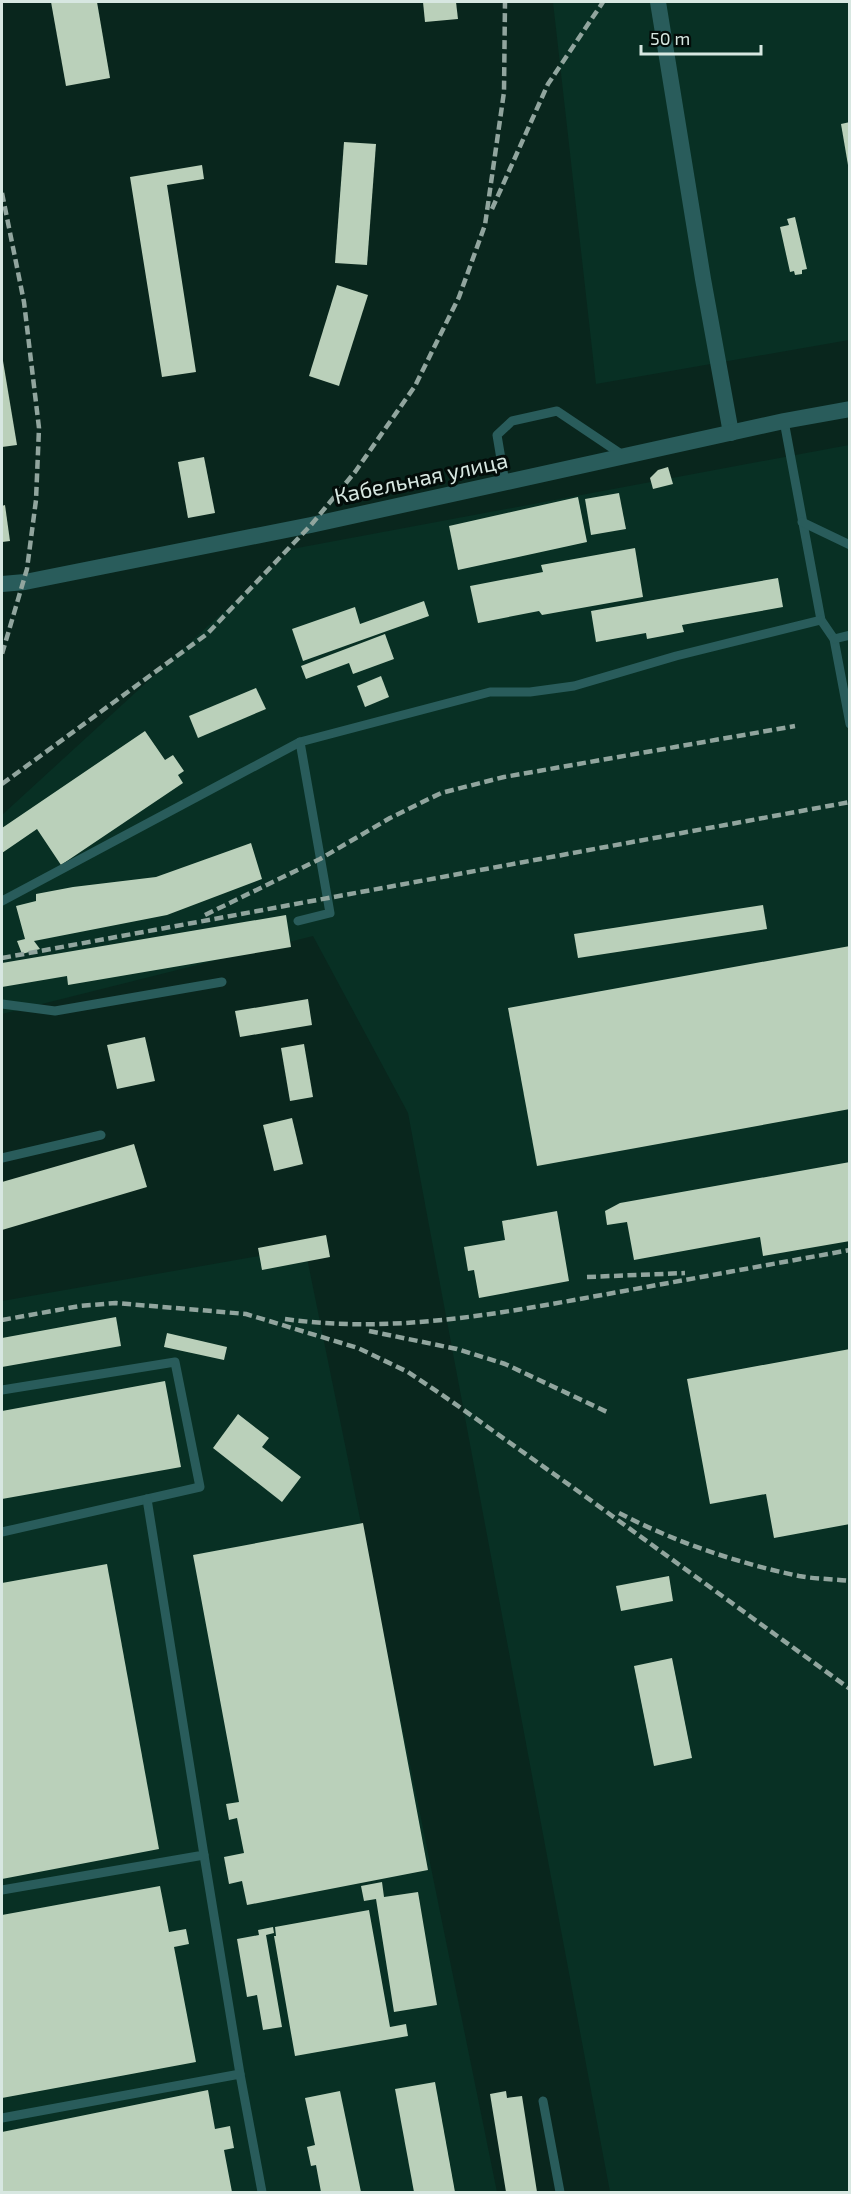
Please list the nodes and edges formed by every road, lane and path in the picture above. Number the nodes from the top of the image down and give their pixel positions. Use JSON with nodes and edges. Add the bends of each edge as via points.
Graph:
{"nodes":[{"id":1,"x":658,"y":2,"type":"edge"},
{"id":2,"x":849,"y":409,"type":"edge"},
{"id":3,"x":784,"y":421,"type":"junction"},
{"id":4,"x":731,"y":433,"type":"junction"},
{"id":5,"x":625,"y":456,"type":"junction"},
{"id":6,"x":505,"y":483,"type":"junction"},
{"id":7,"x":802,"y":522,"type":"junction"},
{"id":8,"x":849,"y":545,"type":"edge"},
{"id":9,"x":2,"y":584,"type":"edge"},
{"id":10,"x":821,"y":620,"type":"junction"},
{"id":11,"x":849,"y":635,"type":"edge"},
{"id":12,"x":834,"y":639,"type":"junction"},
{"id":13,"x":849,"y":724,"type":"edge"},
{"id":14,"x":300,"y":742,"type":"junction"},
{"id":15,"x":2,"y":901,"type":"edge"},
{"id":16,"x":298,"y":921,"type":"dead end"},
{"id":17,"x":222,"y":982,"type":"dead end"},
{"id":18,"x":2,"y":1004,"type":"edge"},
{"id":19,"x":101,"y":1135,"type":"dead end"},
{"id":20,"x":2,"y":1158,"type":"edge"},
{"id":21,"x":2,"y":1390,"type":"edge"},
{"id":22,"x":147,"y":1499,"type":"junction"},
{"id":23,"x":2,"y":1532,"type":"edge"},
{"id":24,"x":204,"y":1855,"type":"junction"},
{"id":25,"x":2,"y":1890,"type":"edge"},
{"id":26,"x":240,"y":2074,"type":"junction"},
{"id":27,"x":543,"y":2101,"type":"dead end"},
{"id":28,"x":2,"y":2118,"type":"edge"},
{"id":29,"x":262,"y":2193,"type":"edge"},
{"id":30,"x":560,"y":2193,"type":"edge"}],
"edges":[{"from":1,"to":4,"type":"street"},
{"from":2,"to":3,"type":"street","name":"Кабельная улица"},
{"from":3,"to":4,"type":"street","name":"Кабельная улица"},
{"from":3,"to":7,"type":"lane"},
{"from":4,"to":5,"type":"street","name":"Кабельная улица"},
{"from":5,"to":6,"type":"street","name":"Кабельная улица"},
{"from":5,"to":6,"type":"lane","via":[[557,411],[512,421],[496,435]]},
{"from":6,"to":9,"type":"street","name":"Кабельная улица","via":[[243,539]]},
{"from":7,"to":8,"type":"lane"},
{"from":7,"to":10,"type":"lane"},
{"from":10,"to":12,"type":"lane"},
{"from":10,"to":14,"type":"lane","via":[[574,686],[490,693]]},
{"from":11,"to":12,"type":"lane"},
{"from":12,"to":13,"type":"lane"},
{"from":14,"to":15,"type":"lane"},
{"from":14,"to":16,"type":"lane","via":[[330,913]]},
{"from":17,"to":18,"type":"lane","via":[[55,1011]]},
{"from":19,"to":20,"type":"lane"},
{"from":21,"to":22,"type":"lane","via":[[175,1362],[200,1487]]},
{"from":22,"to":23,"type":"lane"},
{"from":22,"to":24,"type":"lane"},
{"from":24,"to":25,"type":"lane"},
{"from":24,"to":26,"type":"lane"},
{"from":26,"to":28,"type":"lane"},
{"from":26,"to":29,"type":"lane"},
{"from":27,"to":30,"type":"lane"}]}
